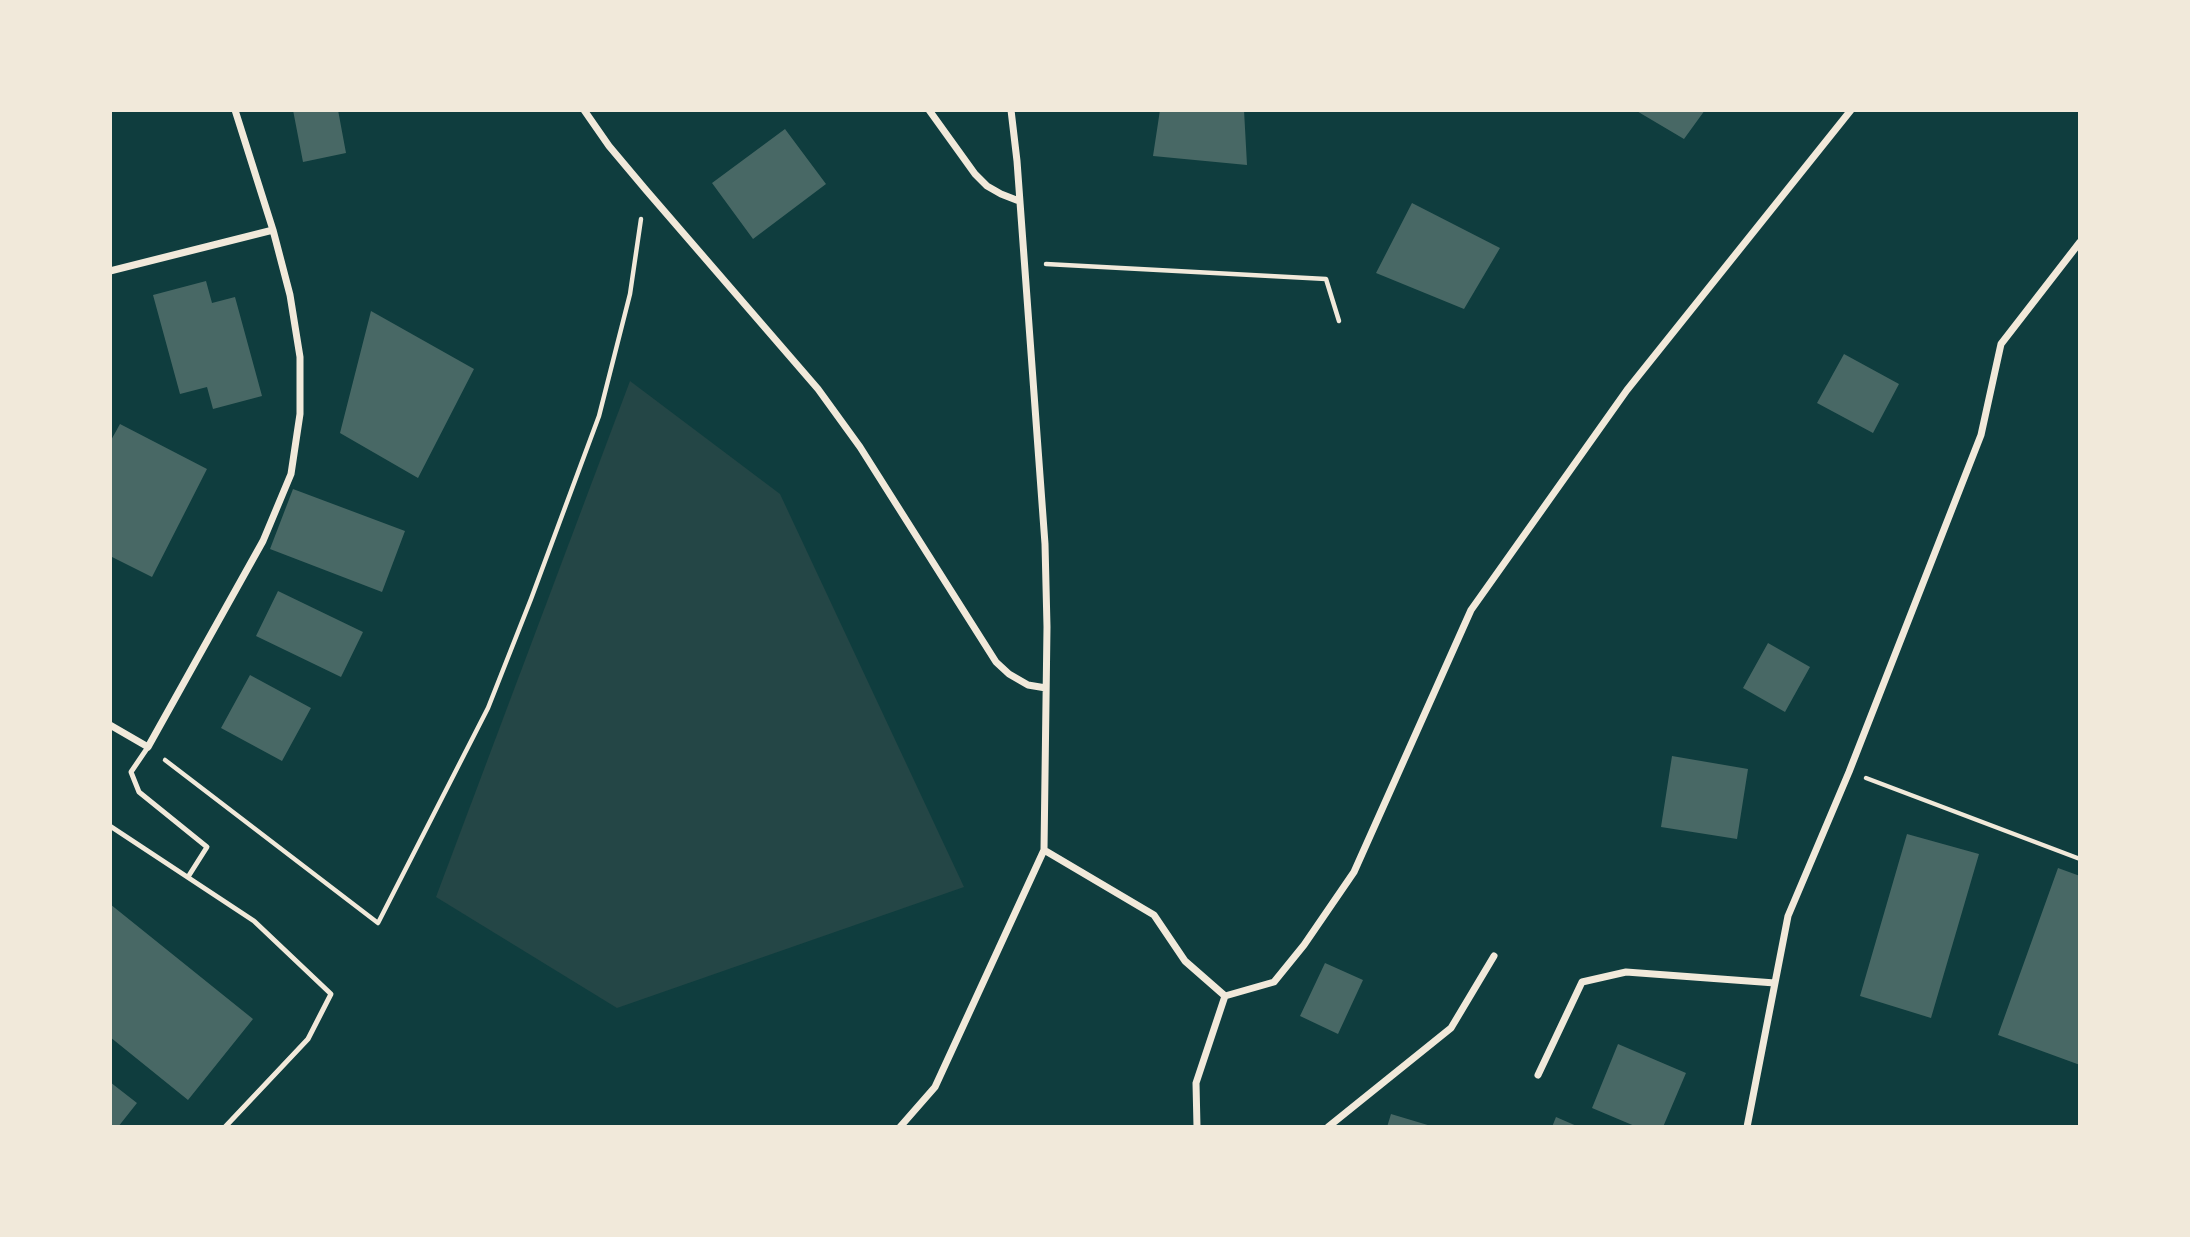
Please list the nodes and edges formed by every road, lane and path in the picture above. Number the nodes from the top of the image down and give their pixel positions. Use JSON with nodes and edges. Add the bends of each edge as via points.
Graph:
{"nodes":[{"id":1,"x":235,"y":110,"type":"edge"},
{"id":2,"x":584,"y":110,"type":"edge"},
{"id":3,"x":929,"y":110,"type":"edge"},
{"id":4,"x":1011,"y":110,"type":"edge"},
{"id":5,"x":1851,"y":110,"type":"edge"},
{"id":6,"x":646,"y":190,"type":"junction"},
{"id":7,"x":1019,"y":201,"type":"junction"},
{"id":8,"x":273,"y":230,"type":"junction"},
{"id":9,"x":2080,"y":242,"type":"edge"},
{"id":10,"x":1023,"y":262,"type":"junction"},
{"id":11,"x":110,"y":271,"type":"edge"},
{"id":12,"x":1339,"y":321,"type":"dead end"},
{"id":13,"x":1046,"y":688,"type":"junction"},
{"id":14,"x":110,"y":725,"type":"edge"},
{"id":15,"x":148,"y":747,"type":"junction"},
{"id":16,"x":1849,"y":772,"type":"junction"},
{"id":17,"x":110,"y":826,"type":"edge"},
{"id":18,"x":1044,"y":850,"type":"junction"},
{"id":19,"x":2080,"y":859,"type":"edge"},
{"id":20,"x":188,"y":877,"type":"junction"},
{"id":21,"x":1494,"y":956,"type":"dead end"},
{"id":22,"x":1775,"y":983,"type":"junction"},
{"id":23,"x":1225,"y":996,"type":"junction"},
{"id":24,"x":1538,"y":1075,"type":"dead end"},
{"id":25,"x":225,"y":1127,"type":"edge"},
{"id":26,"x":900,"y":1127,"type":"edge"},
{"id":27,"x":1197,"y":1127,"type":"edge"},
{"id":28,"x":1328,"y":1127,"type":"edge"},
{"id":29,"x":1747,"y":1127,"type":"edge"}],
"edges":[{"from":1,"to":8,"type":"street"},
{"from":2,"to":6,"type":"street"},
{"from":3,"to":7,"type":"street","via":[[975,174],[1000,194]]},
{"from":4,"to":7,"type":"street"},
{"from":5,"to":23,"type":"street","via":[[1627,390],[1471,610],[1354,872],[1304,945],[1274,982]]},
{"from":6,"to":13,"type":"street","via":[[818,389],[860,447],[996,662],[1028,685]]},
{"from":6,"to":15,"type":"path","via":[[630,294],[595,429],[488,708],[377,923]]},
{"from":7,"to":10,"type":"street"},
{"from":8,"to":11,"type":"street"},
{"from":8,"to":15,"type":"street","via":[[300,357],[300,414],[291,474],[263,541]]},
{"from":9,"to":16,"type":"street","via":[[2001,344],[1981,435]]},
{"from":10,"to":12,"type":"path","via":[[1326,279]]},
{"from":10,"to":13,"type":"street","via":[[1045,544]]},
{"from":13,"to":18,"type":"street"},
{"from":14,"to":15,"type":"street"},
{"from":15,"to":20,"type":"lane","via":[[131,772],[139,793],[207,847]]},
{"from":16,"to":19,"type":"path"},
{"from":16,"to":22,"type":"street","via":[[1788,916]]},
{"from":17,"to":20,"type":"lane"},
{"from":18,"to":23,"type":"street","via":[[1154,915],[1185,961]]},
{"from":18,"to":26,"type":"street","via":[[935,1087]]},
{"from":20,"to":25,"type":"lane","via":[[254,921],[331,994],[308,1039]]},
{"from":21,"to":28,"type":"street","via":[[1451,1028]]},
{"from":22,"to":24,"type":"street","via":[[1626,972],[1582,982]]},
{"from":22,"to":29,"type":"street"},
{"from":23,"to":27,"type":"street","via":[[1196,1083]]}]}
